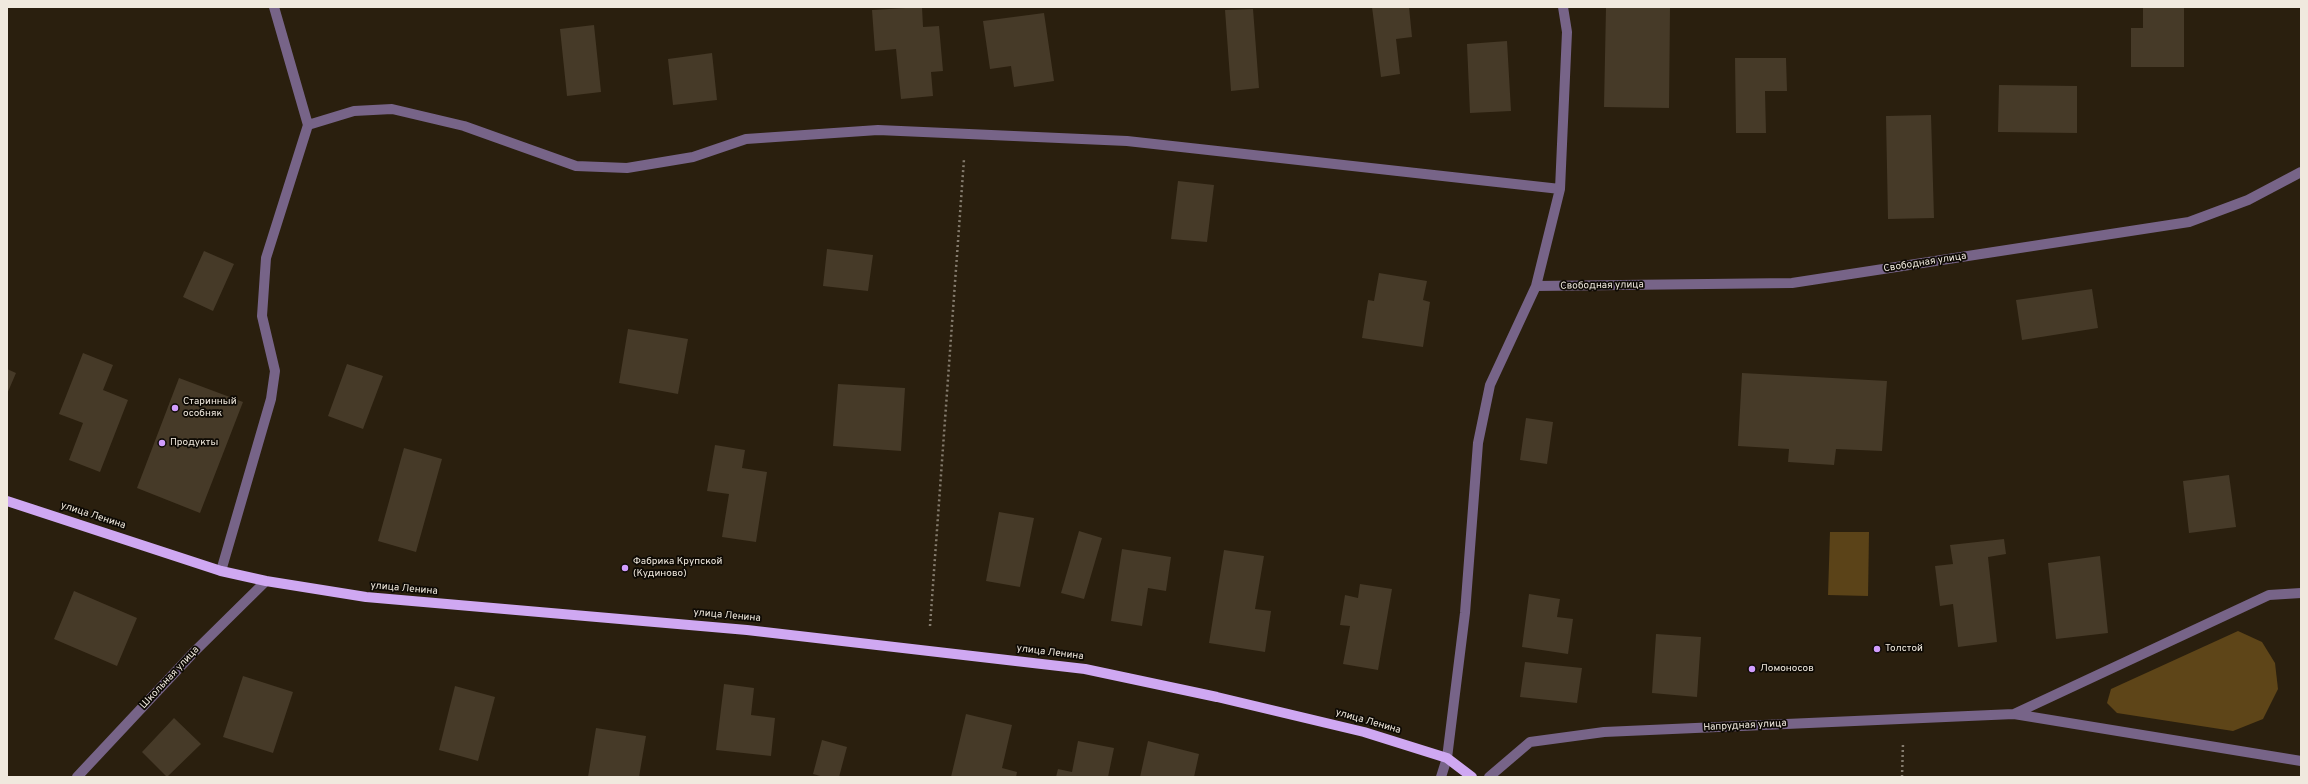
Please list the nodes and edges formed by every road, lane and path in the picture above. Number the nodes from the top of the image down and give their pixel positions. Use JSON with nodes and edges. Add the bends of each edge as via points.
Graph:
{"nodes":[{"id":1,"x":274,"y":7,"type":"edge"},
{"id":2,"x":1563,"y":7,"type":"edge"},
{"id":3,"x":308,"y":125,"type":"junction"},
{"id":4,"x":966,"y":134,"type":"junction"},
{"id":5,"x":2301,"y":172,"type":"edge"},
{"id":6,"x":1560,"y":189,"type":"junction"},
{"id":7,"x":1536,"y":286,"type":"junction"},
{"id":8,"x":7,"y":501,"type":"edge"},
{"id":9,"x":221,"y":571,"type":"junction"},
{"id":10,"x":266,"y":582,"type":"junction"},
{"id":11,"x":2301,"y":593,"type":"edge"},
{"id":12,"x":928,"y":650,"type":"junction"},
{"id":13,"x":2014,"y":714,"type":"junction"},
{"id":14,"x":1904,"y":719,"type":"junction"},
{"id":15,"x":1447,"y":758,"type":"junction"},
{"id":16,"x":2301,"y":761,"type":"edge"},
{"id":17,"x":77,"y":777,"type":"edge"},
{"id":18,"x":1441,"y":777,"type":"edge"},
{"id":19,"x":1472,"y":777,"type":"edge"},
{"id":20,"x":1489,"y":777,"type":"edge"},
{"id":21,"x":1902,"y":777,"type":"edge"}],
"edges":[{"from":1,"to":3,"type":"street"},
{"from":2,"to":6,"type":"street","via":[[1566,32]]},
{"from":3,"to":4,"type":"street","via":[[354,111],[392,109],[464,126],[576,166],[627,168],[693,157],[746,138],[878,130]]},
{"from":3,"to":9,"type":"street","via":[[266,258],[262,316],[275,371],[272,399]]},
{"from":4,"to":6,"type":"street","via":[[1127,141]]},
{"from":4,"to":12,"type":"path"},
{"from":5,"to":7,"type":"street","name":"Свободная улица","via":[[2248,200],[2189,222],[1792,283]]},
{"from":6,"to":7,"type":"street"},
{"from":7,"to":15,"type":"street","via":[[1490,385],[1478,443],[1465,613]]},
{"from":8,"to":9,"type":"main road","name":"улица Ленина"},
{"from":9,"to":10,"type":"main road","name":"улица Ленина"},
{"from":10,"to":12,"type":"main road","name":"улица Ленина","via":[[366,597],[747,630]]},
{"from":10,"to":17,"type":"street","name":"Школьная улица","via":[[195,650]]},
{"from":11,"to":13,"type":"street","via":[[2269,595]]},
{"from":12,"to":15,"type":"main road","name":"улица Ленина","via":[[1085,670],[1217,696],[1364,732]]},
{"from":13,"to":14,"type":"street","name":"Напрудная улица"},
{"from":13,"to":16,"type":"street"},
{"from":14,"to":20,"type":"street","name":"Напрудная улица","via":[[1604,732],[1530,742]]},
{"from":14,"to":21,"type":"path"},
{"from":15,"to":18,"type":"street"},
{"from":15,"to":19,"type":"main road","name":"улица Ленина"}]}
